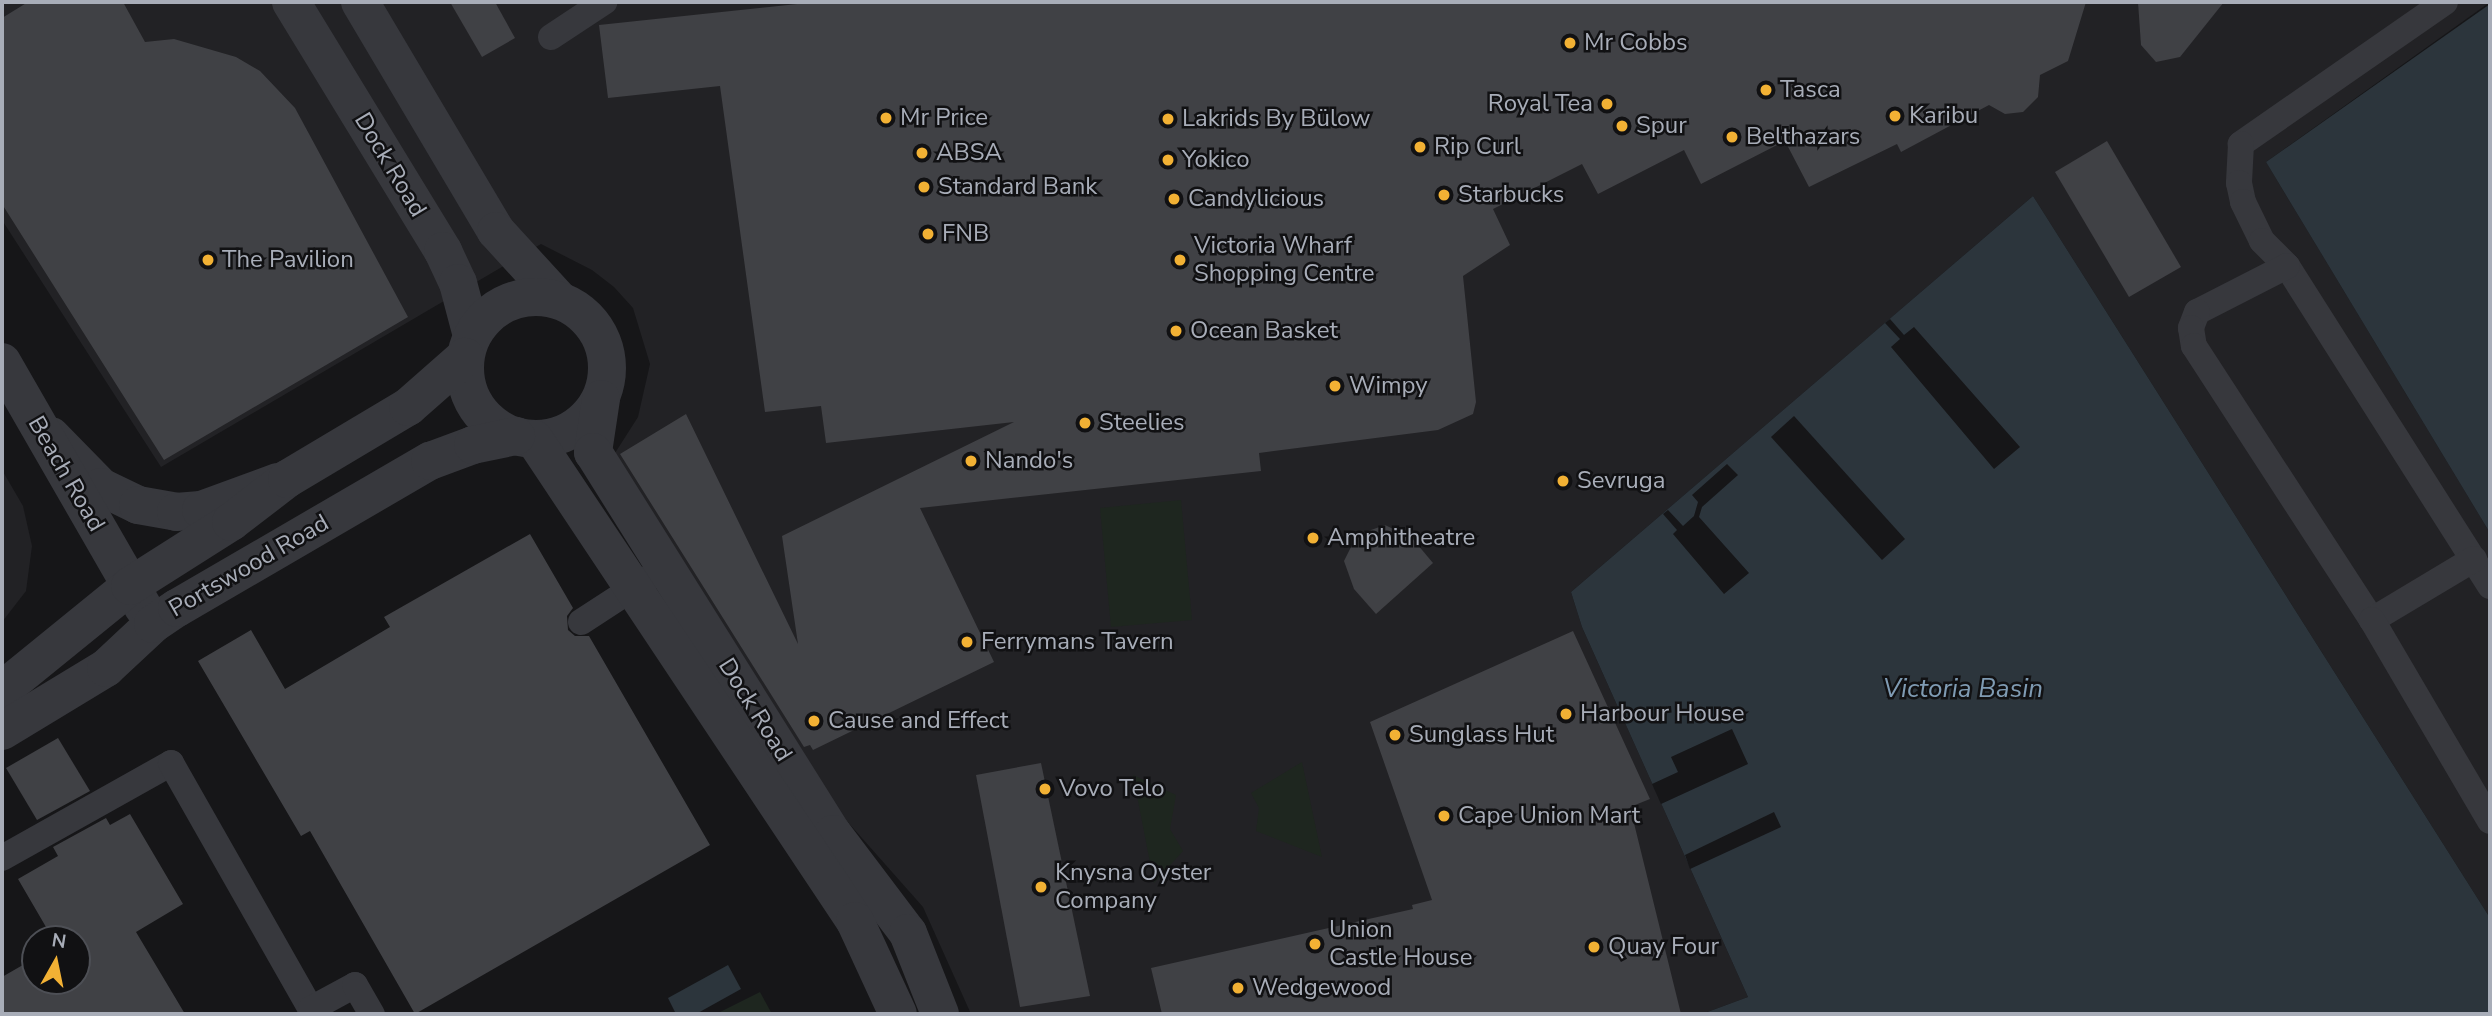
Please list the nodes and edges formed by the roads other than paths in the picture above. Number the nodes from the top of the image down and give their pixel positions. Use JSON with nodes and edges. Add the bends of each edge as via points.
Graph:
{"nodes":[{"id":1,"x":291,"y":2,"type":"edge"},
{"id":2,"x":360,"y":2,"type":"edge"},
{"id":3,"x":604,"y":2,"type":"edge"},
{"id":4,"x":2445,"y":2,"type":"edge"},
{"id":5,"x":551,"y":37,"type":"dead end"},
{"id":6,"x":2287,"y":266,"type":"junction"},
{"id":7,"x":559,"y":300,"type":"junction"},
{"id":8,"x":468,"y":347,"type":"junction"},
{"id":9,"x":2,"y":362,"type":"edge"},
{"id":10,"x":601,"y":399,"type":"junction"},
{"id":11,"x":35,"y":420,"type":"junction"},
{"id":12,"x":525,"y":438,"type":"junction"},
{"id":13,"x":287,"y":479,"type":"junction"},
{"id":14,"x":655,"y":552,"type":"junction"},
{"id":15,"x":2474,"y":559,"type":"junction"},
{"id":16,"x":130,"y":586,"type":"junction"},
{"id":17,"x":2490,"y":586,"type":"edge"},
{"id":18,"x":634,"y":589,"type":"junction"},
{"id":19,"x":2372,"y":621,"type":"junction"},
{"id":20,"x":581,"y":622,"type":"dead end"},
{"id":21,"x":153,"y":624,"type":"junction"},
{"id":22,"x":2,"y":690,"type":"edge"},
{"id":23,"x":2,"y":731,"type":"edge"},
{"id":24,"x":2490,"y":821,"type":"edge"},
{"id":25,"x":2,"y":858,"type":"edge"},
{"id":26,"x":372,"y":1014,"type":"edge"},
{"id":27,"x":898,"y":1014,"type":"edge"},
{"id":28,"x":940,"y":1014,"type":"edge"}],
"edges":[{"from":1,"to":8,"type":"street","name":"Dock Road","via":[[443,251],[458,283]]},
{"from":2,"to":7,"type":"street","via":[[496,231]]},
{"from":3,"to":5,"type":"lane"},
{"from":4,"to":6,"type":"lane","via":[[2241,144],[2243,202],[2262,241]]},
{"from":6,"to":15,"type":"lane"},
{"from":6,"to":19,"type":"lane","via":[[2197,312],[2191,328],[2194,346]]},
{"from":7,"to":8,"type":"street","via":[[533,297],[508,303],[483,320]]},
{"from":7,"to":10,"type":"street","via":[[586,316],[602,340],[608,369]]},
{"from":8,"to":12,"type":"street","via":[[466,382],[475,406],[494,426]]},
{"from":8,"to":13,"type":"street","name":"Portswood Road","via":[[408,407]]},
{"from":9,"to":11,"type":"street","name":"Beach Road"},
{"from":10,"to":12,"type":"street","via":[[573,429]]},
{"from":10,"to":14,"type":"street","name":"Dock Road","via":[[593,452]]},
{"from":11,"to":13,"type":"street","name":"Portswood Road","via":[[101,486],[138,505],[176,512],[201,510]]},
{"from":11,"to":16,"type":"street","name":"Beach Road"},
{"from":12,"to":18,"type":"street","name":"Dock Road"},
{"from":12,"to":21,"type":"street","name":"Portswood Road","via":[[473,445],[430,461]]},
{"from":13,"to":16,"type":"street","name":"Portswood Road","via":[[231,522]]},
{"from":14,"to":18,"type":"lane","via":[[657,570]]},
{"from":14,"to":28,"type":"street","name":"Dock Road","via":[[833,834],[908,933]]},
{"from":15,"to":17,"type":"lane"},
{"from":15,"to":19,"type":"lane"},
{"from":16,"to":21,"type":"street","name":"Beach Road"},
{"from":16,"to":22,"type":"street","name":"Portswood Road"},
{"from":18,"to":20,"type":"lane"},
{"from":18,"to":27,"type":"street","name":"Dock Road","via":[[855,921]]},
{"from":19,"to":24,"type":"lane"},
{"from":21,"to":23,"type":"street","name":"Portswood Road","via":[[106,668]]},
{"from":25,"to":26,"type":"lane","via":[[171,763],[311,1009],[355,985]]}]}
